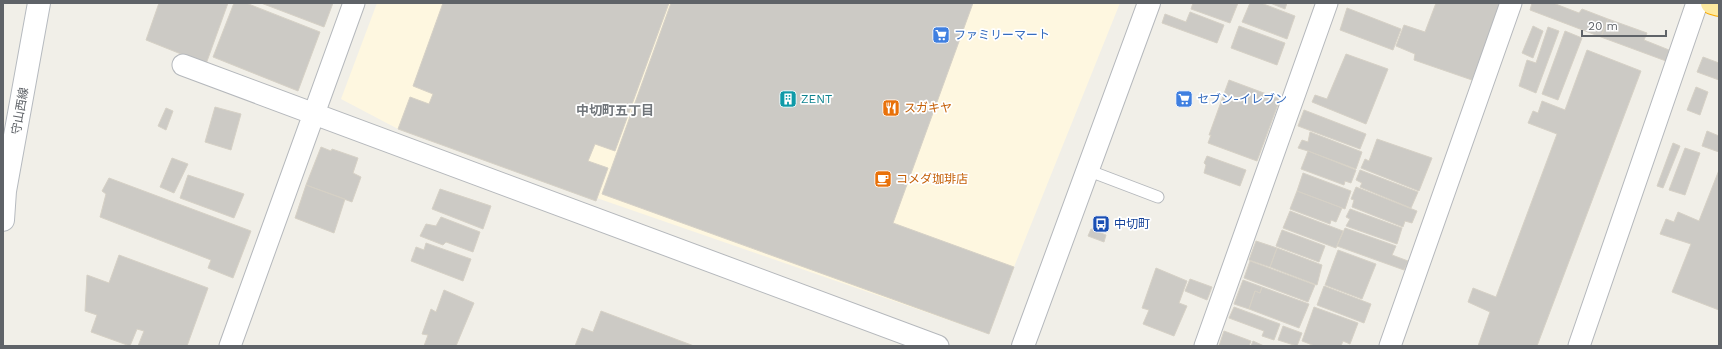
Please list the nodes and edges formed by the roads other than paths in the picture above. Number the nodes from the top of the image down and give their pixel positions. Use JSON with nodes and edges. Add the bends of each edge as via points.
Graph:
{"nodes":[{"id":1,"x":39,"y":3,"type":"edge"},
{"id":2,"x":354,"y":3,"type":"edge"},
{"id":3,"x":1149,"y":3,"type":"edge"},
{"id":4,"x":1327,"y":3,"type":"edge"},
{"id":5,"x":1511,"y":3,"type":"edge"},
{"id":6,"x":1697,"y":3,"type":"edge"},
{"id":7,"x":1712,"y":3,"type":"edge"},
{"id":8,"x":1719,"y":5,"type":"edge"},
{"id":9,"x":183,"y":65,"type":"dead end"},
{"id":10,"x":313,"y":113,"type":"junction"},
{"id":11,"x":1088,"y":170,"type":"junction"},
{"id":12,"x":1158,"y":196,"type":"dead end"},
{"id":13,"x":3,"y":220,"type":"edge"},
{"id":14,"x":230,"y":346,"type":"edge"},
{"id":15,"x":938,"y":346,"type":"edge"},
{"id":16,"x":1023,"y":346,"type":"edge"},
{"id":17,"x":1205,"y":346,"type":"edge"},
{"id":18,"x":1390,"y":346,"type":"edge"},
{"id":19,"x":1579,"y":346,"type":"edge"}],
"edges":[{"from":1,"to":13,"type":"street","name":"守山西線","via":[[5,191]]},
{"from":2,"to":10,"type":"street"},
{"from":3,"to":11,"type":"street"},
{"from":4,"to":17,"type":"street"},
{"from":5,"to":18,"type":"street"},
{"from":6,"to":19,"type":"street"},
{"from":7,"to":8,"type":"highway"},
{"from":9,"to":10,"type":"street"},
{"from":10,"to":14,"type":"street"},
{"from":10,"to":15,"type":"street"},
{"from":11,"to":12,"type":"lane"},
{"from":11,"to":16,"type":"street"}]}
